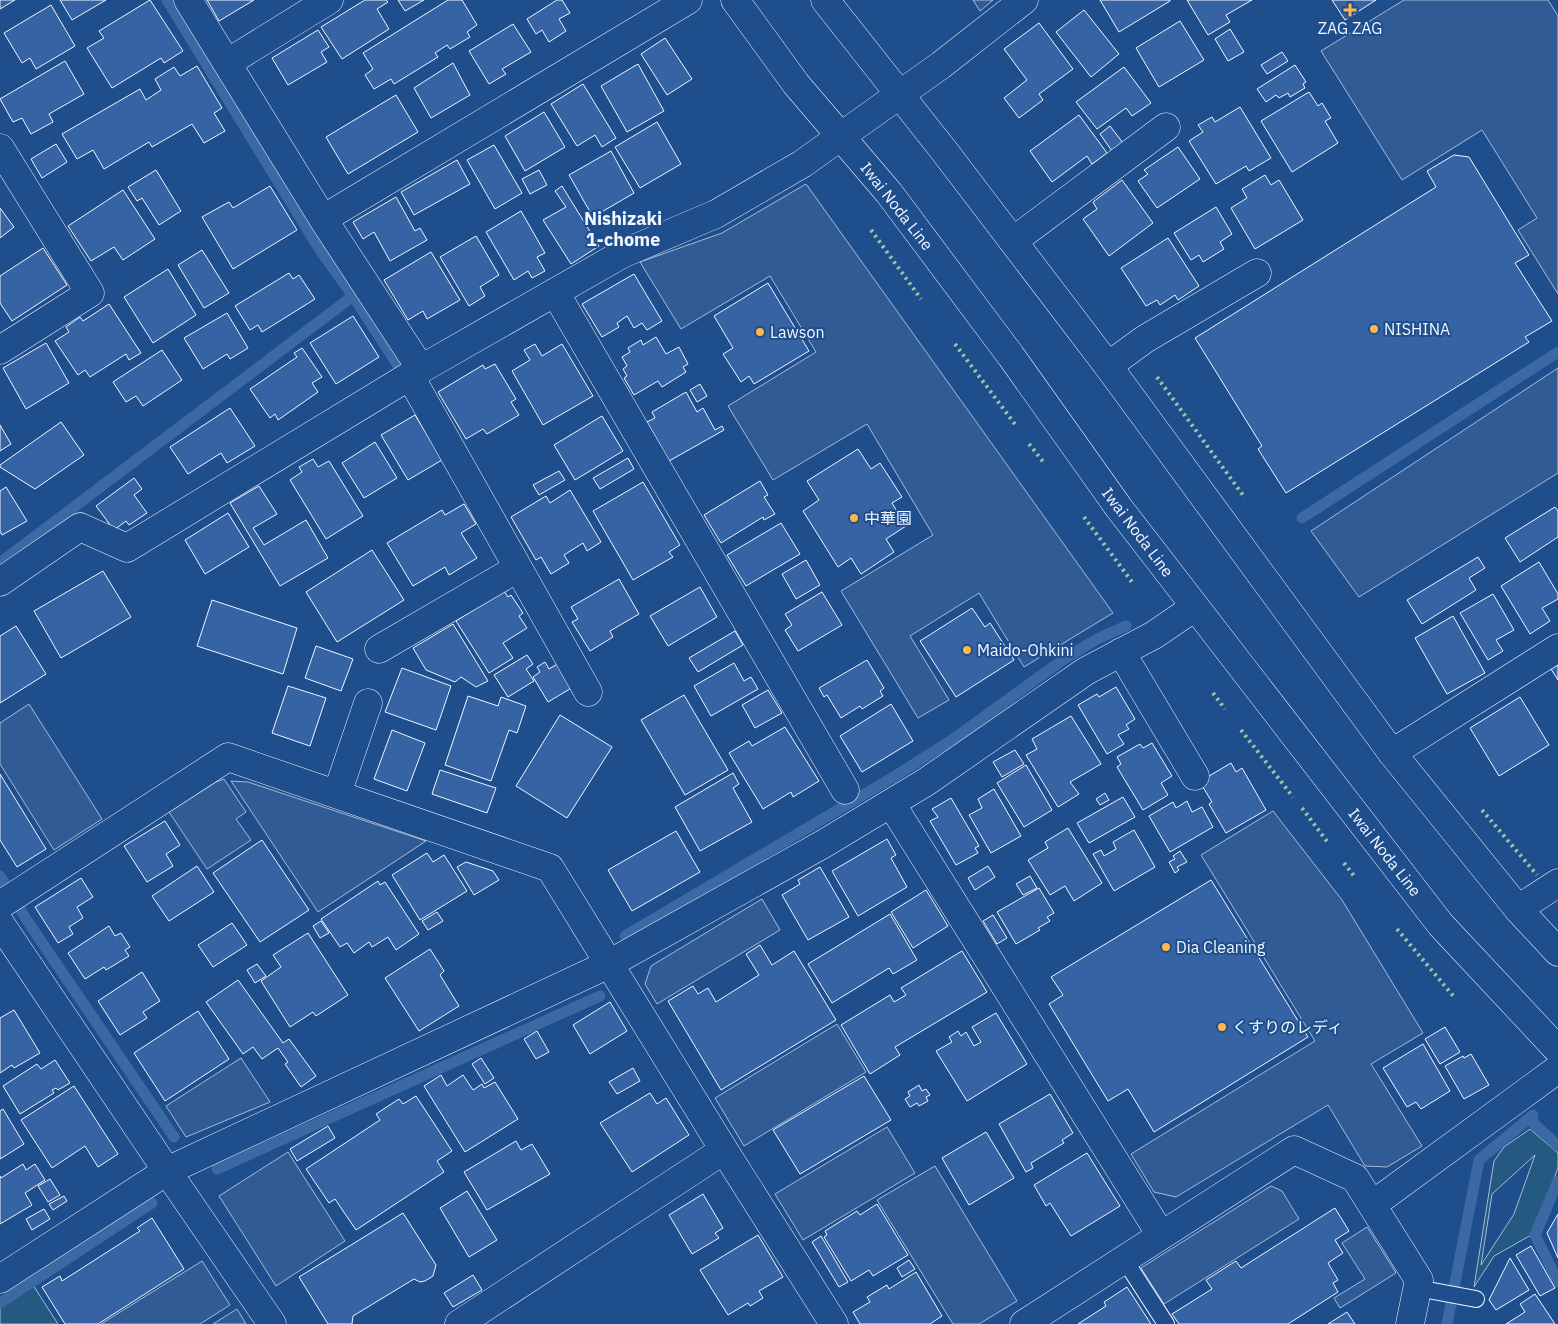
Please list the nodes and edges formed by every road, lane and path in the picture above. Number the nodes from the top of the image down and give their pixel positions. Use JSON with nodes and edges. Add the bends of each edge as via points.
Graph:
{"nodes":[{"id":1,"x":188,"y":0,"type":"edge"},
{"id":2,"x":329,"y":0,"type":"edge"},
{"id":3,"x":688,"y":0,"type":"edge"},
{"id":4,"x":734,"y":0,"type":"edge"},
{"id":5,"x":824,"y":0,"type":"edge"},
{"id":6,"x":1024,"y":0,"type":"edge"},
{"id":7,"x":227,"y":63,"type":"junction"},
{"id":8,"x":899,"y":95,"type":"junction"},
{"id":9,"x":1166,"y":127,"type":"dead end"},
{"id":10,"x":841,"y":136,"type":"junction"},
{"id":11,"x":0,"y":148,"type":"edge"},
{"id":12,"x":323,"y":220,"type":"junction"},
{"id":13,"x":1013,"y":241,"type":"junction"},
{"id":14,"x":1257,"y":273,"type":"dead end"},
{"id":15,"x":555,"y":292,"type":"junction"},
{"id":16,"x":0,"y":350,"type":"edge"},
{"id":17,"x":1108,"y":366,"type":"junction"},
{"id":18,"x":416,"y":373,"type":"junction"},
{"id":19,"x":518,"y":568,"type":"junction"},
{"id":20,"x":0,"y":582,"type":"edge"},
{"id":21,"x":1196,"y":607,"type":"junction"},
{"id":22,"x":1558,"y":648,"type":"edge"},
{"id":23,"x":378,"y":649,"type":"dead end"},
{"id":24,"x":1121,"y":652,"type":"junction"},
{"id":25,"x":588,"y":692,"type":"dead end"},
{"id":26,"x":368,"y":703,"type":"dead end"},
{"id":27,"x":1392,"y":753,"type":"junction"},
{"id":28,"x":1195,"y":776,"type":"dead end"},
{"id":29,"x":845,"y":790,"type":"dead end"},
{"id":30,"x":337,"y":794,"type":"junction"},
{"id":31,"x":892,"y":804,"type":"junction"},
{"id":32,"x":1558,"y":883,"type":"edge"},
{"id":33,"x":6,"y":905,"type":"edge"},
{"id":34,"x":1518,"y":909,"type":"junction"},
{"id":35,"x":1558,"y":952,"type":"edge"},
{"id":36,"x":609,"y":964,"type":"junction"},
{"id":37,"x":1558,"y":1050,"type":"edge"},
{"id":38,"x":1558,"y":1069,"type":"edge"},
{"id":39,"x":724,"y":1150,"type":"junction"},
{"id":40,"x":167,"y":1172,"type":"junction"},
{"id":41,"x":1372,"y":1205,"type":"junction"},
{"id":42,"x":1161,"y":1235,"type":"junction"},
{"id":43,"x":1124,"y":1259,"type":"junction"},
{"id":44,"x":0,"y":1279,"type":"edge"},
{"id":45,"x":1427,"y":1290,"type":"junction"},
{"id":46,"x":1470,"y":1298,"type":"dead end"},
{"id":47,"x":272,"y":1324,"type":"edge"},
{"id":48,"x":459,"y":1324,"type":"edge"},
{"id":49,"x":834,"y":1324,"type":"edge"},
{"id":50,"x":1024,"y":1324,"type":"edge"},
{"id":51,"x":1166,"y":1324,"type":"edge"},
{"id":52,"x":1410,"y":1324,"type":"edge"}],
"edges":[{"from":1,"to":7,"type":"street"},
{"from":2,"to":7,"type":"street"},
{"from":3,"to":12,"type":"street"},
{"from":4,"to":10,"type":"street","name":"Iwai Noda Line","via":[[796,84]]},
{"from":5,"to":8,"type":"street"},
{"from":6,"to":8,"type":"street"},
{"from":7,"to":12,"type":"street"},
{"from":8,"to":10,"type":"street"},
{"from":8,"to":13,"type":"street"},
{"from":9,"to":13,"type":"street"},
{"from":10,"to":15,"type":"street","via":[[802,164],[716,214],[622,254]]},
{"from":10,"to":21,"type":"street","name":"Iwai Noda Line","via":[[1011,356],[1119,508]]},
{"from":11,"to":16,"type":"street","via":[[90,293]]},
{"from":12,"to":18,"type":"street"},
{"from":13,"to":17,"type":"street"},
{"from":14,"to":17,"type":"street","via":[[1145,339]]},
{"from":15,"to":18,"type":"street"},
{"from":15,"to":29,"type":"street"},
{"from":17,"to":27,"type":"street"},
{"from":18,"to":19,"type":"street"},
{"from":18,"to":20,"type":"street","via":[[127,548],[80,527]]},
{"from":19,"to":23,"type":"street"},
{"from":19,"to":25,"type":"street"},
{"from":21,"to":24,"type":"street"},
{"from":21,"to":37,"type":"street","name":"Iwai Noda Line","via":[[1441,925]]},
{"from":22,"to":27,"type":"street"},
{"from":24,"to":28,"type":"street"},
{"from":24,"to":31,"type":"street","via":[[1086,671]]},
{"from":26,"to":30,"type":"street"},
{"from":27,"to":34,"type":"street"},
{"from":30,"to":33,"type":"street","via":[[228,757]]},
{"from":30,"to":36,"type":"street","via":[[550,868]]},
{"from":31,"to":36,"type":"street"},
{"from":31,"to":42,"type":"street"},
{"from":32,"to":34,"type":"street"},
{"from":33,"to":40,"type":"street"},
{"from":34,"to":35,"type":"street"},
{"from":36,"to":39,"type":"street"},
{"from":36,"to":40,"type":"street"},
{"from":38,"to":41,"type":"street"},
{"from":39,"to":48,"type":"street"},
{"from":39,"to":49,"type":"street"},
{"from":40,"to":44,"type":"street"},
{"from":40,"to":47,"type":"street"},
{"from":41,"to":42,"type":"street","via":[[1355,1178],[1294,1150]]},
{"from":41,"to":45,"type":"street"},
{"from":42,"to":43,"type":"street"},
{"from":43,"to":50,"type":"street"},
{"from":43,"to":51,"type":"lane"},
{"from":45,"to":46,"type":"lane"},
{"from":45,"to":52,"type":"street"}]}
